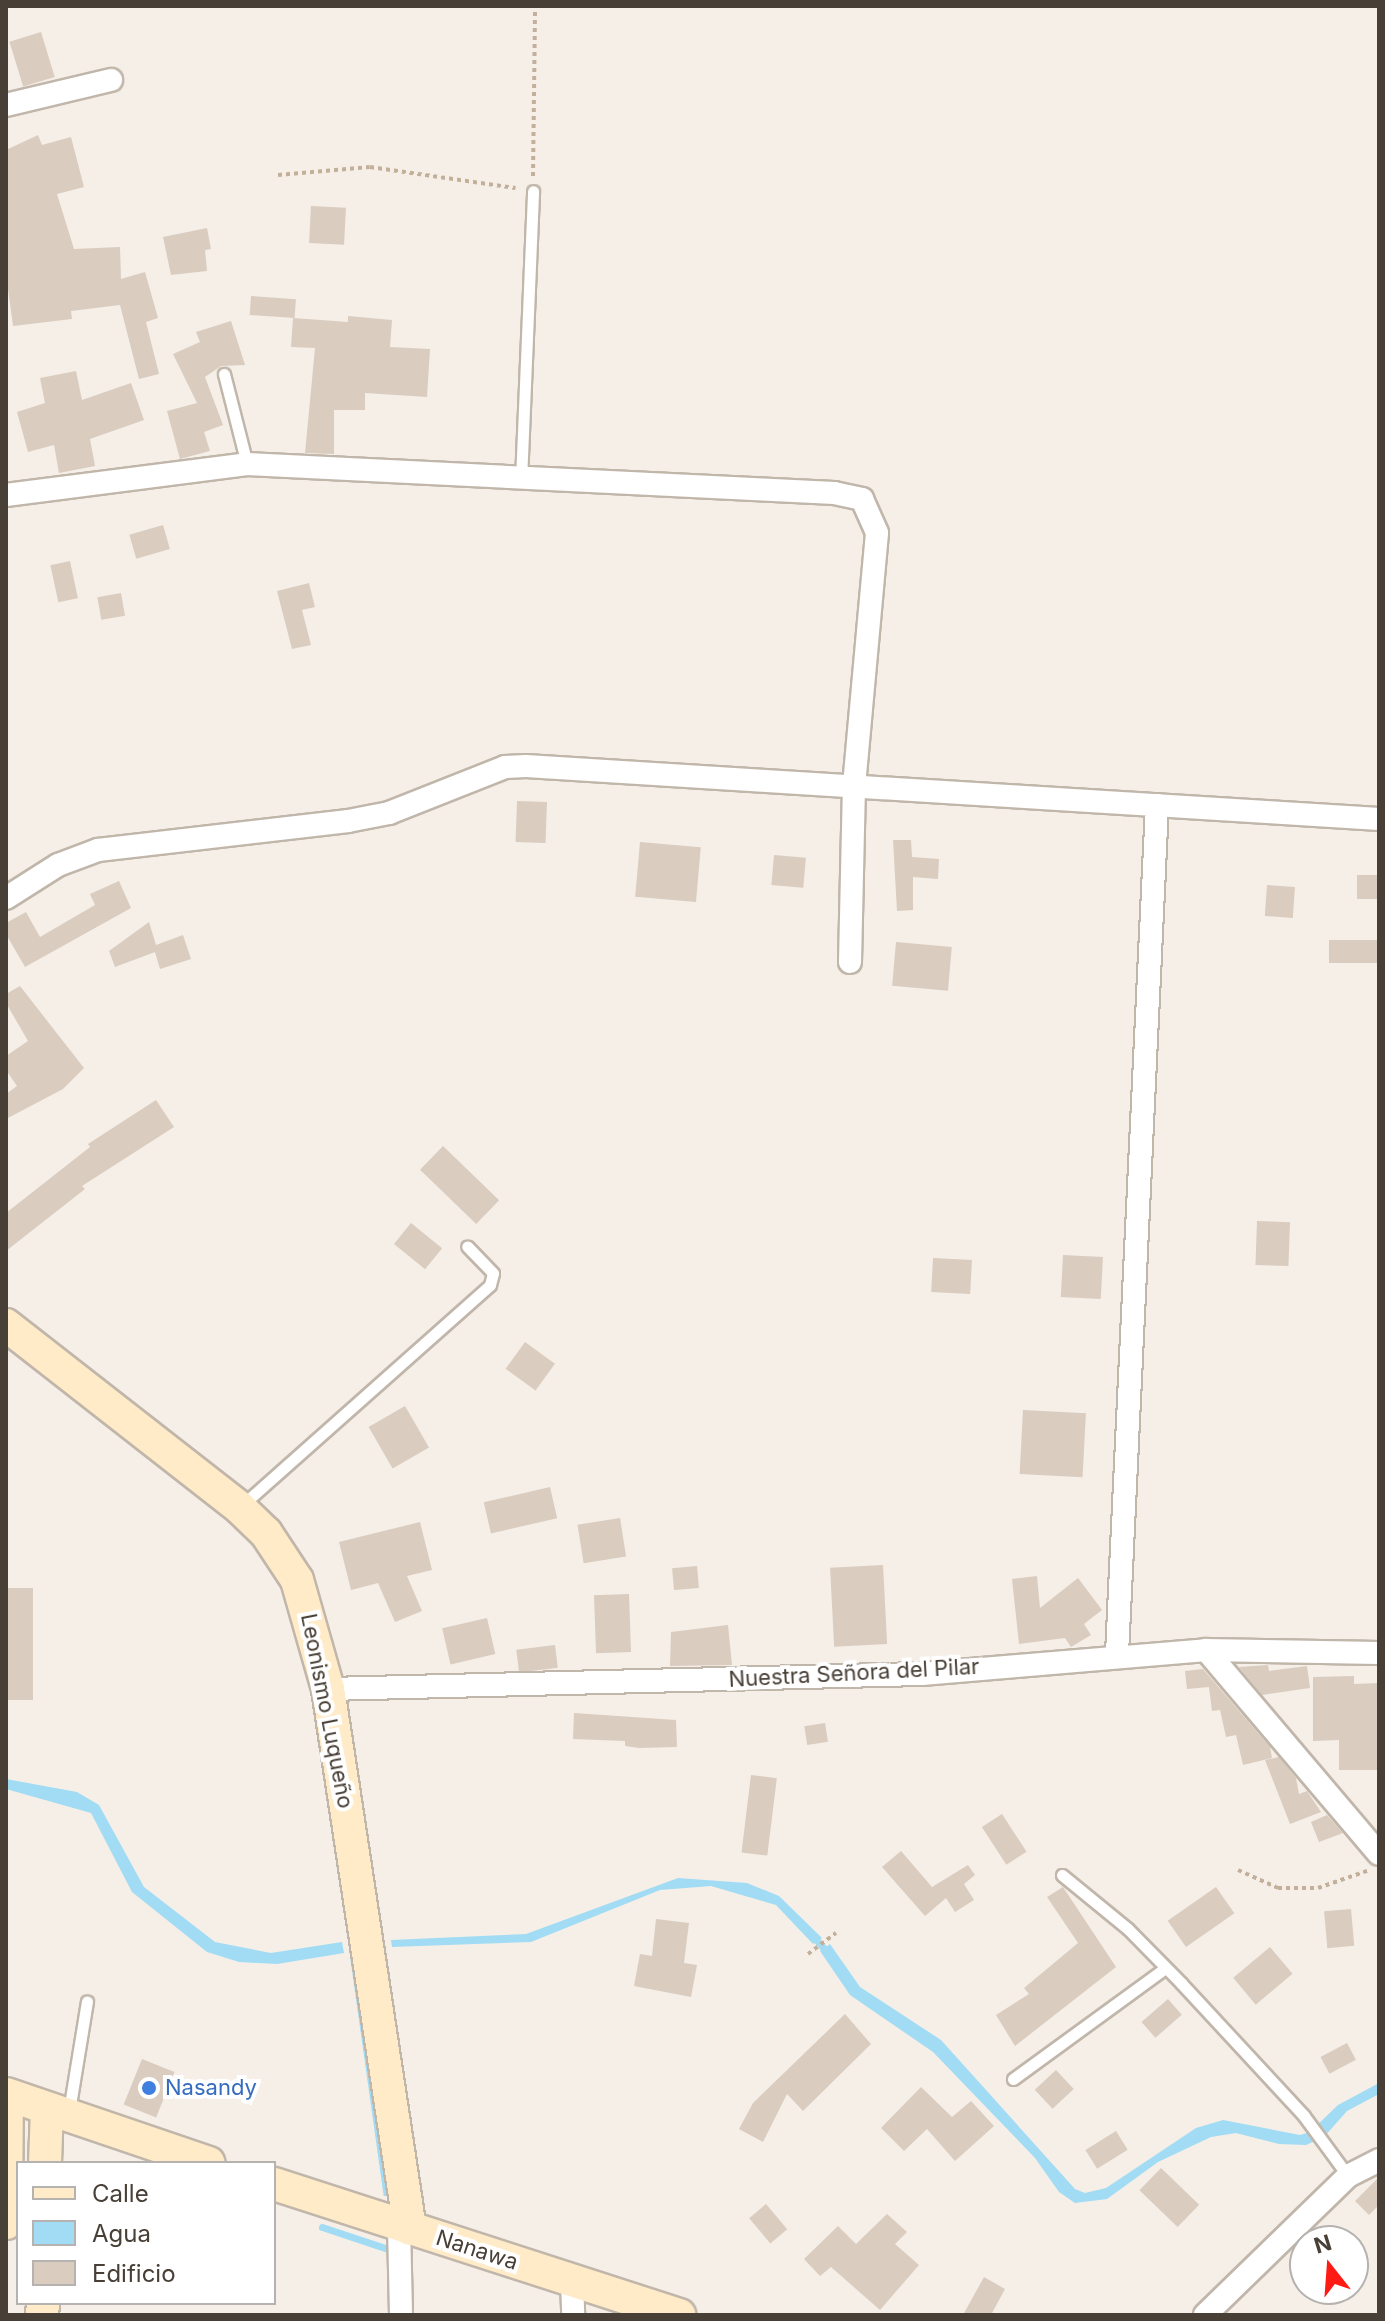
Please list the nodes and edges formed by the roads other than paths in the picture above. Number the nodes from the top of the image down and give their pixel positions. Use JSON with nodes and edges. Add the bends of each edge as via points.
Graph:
{"nodes":[{"id":1,"x":111,"y":80,"type":"dead end"},
{"id":2,"x":6,"y":105,"type":"edge"},
{"id":3,"x":533,"y":191,"type":"road end"},
{"id":4,"x":224,"y":374,"type":"dead end"},
{"id":5,"x":247,"y":464,"type":"junction"},
{"id":6,"x":521,"y":480,"type":"junction"},
{"id":7,"x":6,"y":495,"type":"edge"},
{"id":8,"x":854,"y":785,"type":"junction"},
{"id":9,"x":1157,"y":805,"type":"junction"},
{"id":10,"x":1379,"y":819,"type":"edge"},
{"id":11,"x":6,"y":898,"type":"edge"},
{"id":12,"x":850,"y":962,"type":"dead end"},
{"id":13,"x":467,"y":1246,"type":"dead end"},
{"id":14,"x":6,"y":1325,"type":"edge"},
{"id":15,"x":240,"y":1508,"type":"junction"},
{"id":16,"x":1206,"y":1650,"type":"junction"},
{"id":17,"x":1379,"y":1653,"type":"edge"},
{"id":18,"x":1117,"y":1654,"type":"junction"},
{"id":19,"x":328,"y":1689,"type":"junction"},
{"id":20,"x":1379,"y":1854,"type":"edge"},
{"id":21,"x":1062,"y":1875,"type":"dead end"},
{"id":22,"x":1164,"y":1969,"type":"junction"},
{"id":23,"x":87,"y":2001,"type":"dead end"},
{"id":24,"x":1013,"y":2079,"type":"dead end"},
{"id":25,"x":7,"y":2095,"type":"edge"},
{"id":26,"x":57,"y":2112,"type":"junction"},
{"id":27,"x":1379,"y":2160,"type":"edge"},
{"id":28,"x":45,"y":2161,"type":"edge"},
{"id":29,"x":203,"y":2161,"type":"edge"},
{"id":30,"x":1348,"y":2176,"type":"junction"},
{"id":31,"x":276,"y":2185,"type":"edge"},
{"id":32,"x":6,"y":2223,"type":"edge"},
{"id":33,"x":404,"y":2228,"type":"junction"},
{"id":34,"x":572,"y":2280,"type":"junction"},
{"id":35,"x":401,"y":2315,"type":"edge"},
{"id":36,"x":573,"y":2315,"type":"edge"},
{"id":37,"x":679,"y":2315,"type":"edge"},
{"id":38,"x":1205,"y":2315,"type":"edge"}],
"edges":[{"from":1,"to":2,"type":"street"},
{"from":3,"to":6,"type":"lane"},
{"from":4,"to":5,"type":"lane"},
{"from":5,"to":6,"type":"street"},
{"from":5,"to":7,"type":"street"},
{"from":6,"to":8,"type":"street","via":[[834,493],[862,499],[877,533]]},
{"from":8,"to":9,"type":"street"},
{"from":8,"to":11,"type":"street","via":[[505,767],[376,816],[98,850],[58,865]]},
{"from":8,"to":12,"type":"street"},
{"from":9,"to":10,"type":"street"},
{"from":9,"to":18,"type":"street"},
{"from":13,"to":15,"type":"lane","via":[[493,1273],[490,1285]]},
{"from":14,"to":15,"type":"street","name":"Leonismo Luqueño"},
{"from":15,"to":19,"type":"street","name":"Leonismo Luqueño","via":[[266,1533],[297,1580]]},
{"from":16,"to":17,"type":"street","name":"Nuestra Señora del Pilar"},
{"from":16,"to":18,"type":"street","name":"Nuestra Señora del Pilar"},
{"from":16,"to":20,"type":"street"},
{"from":18,"to":19,"type":"street","name":"Nuestra Señora del Pilar","via":[[922,1674]]},
{"from":19,"to":33,"type":"street","name":"Leonismo Luqueño"},
{"from":21,"to":22,"type":"lane","via":[[1128,1929]]},
{"from":22,"to":24,"type":"lane"},
{"from":22,"to":30,"type":"lane","via":[[1304,2116]]},
{"from":23,"to":26,"type":"lane"},
{"from":25,"to":26,"type":"street"},
{"from":25,"to":32,"type":"street"},
{"from":26,"to":28,"type":"street"},
{"from":26,"to":29,"type":"street"},
{"from":27,"to":30,"type":"street"},
{"from":30,"to":38,"type":"street"},
{"from":31,"to":33,"type":"street","name":"Nanawa"},
{"from":33,"to":34,"type":"street","name":"Nanawa"},
{"from":33,"to":35,"type":"street"},
{"from":34,"to":36,"type":"street"},
{"from":34,"to":37,"type":"street","name":"Nanawa"}]}
